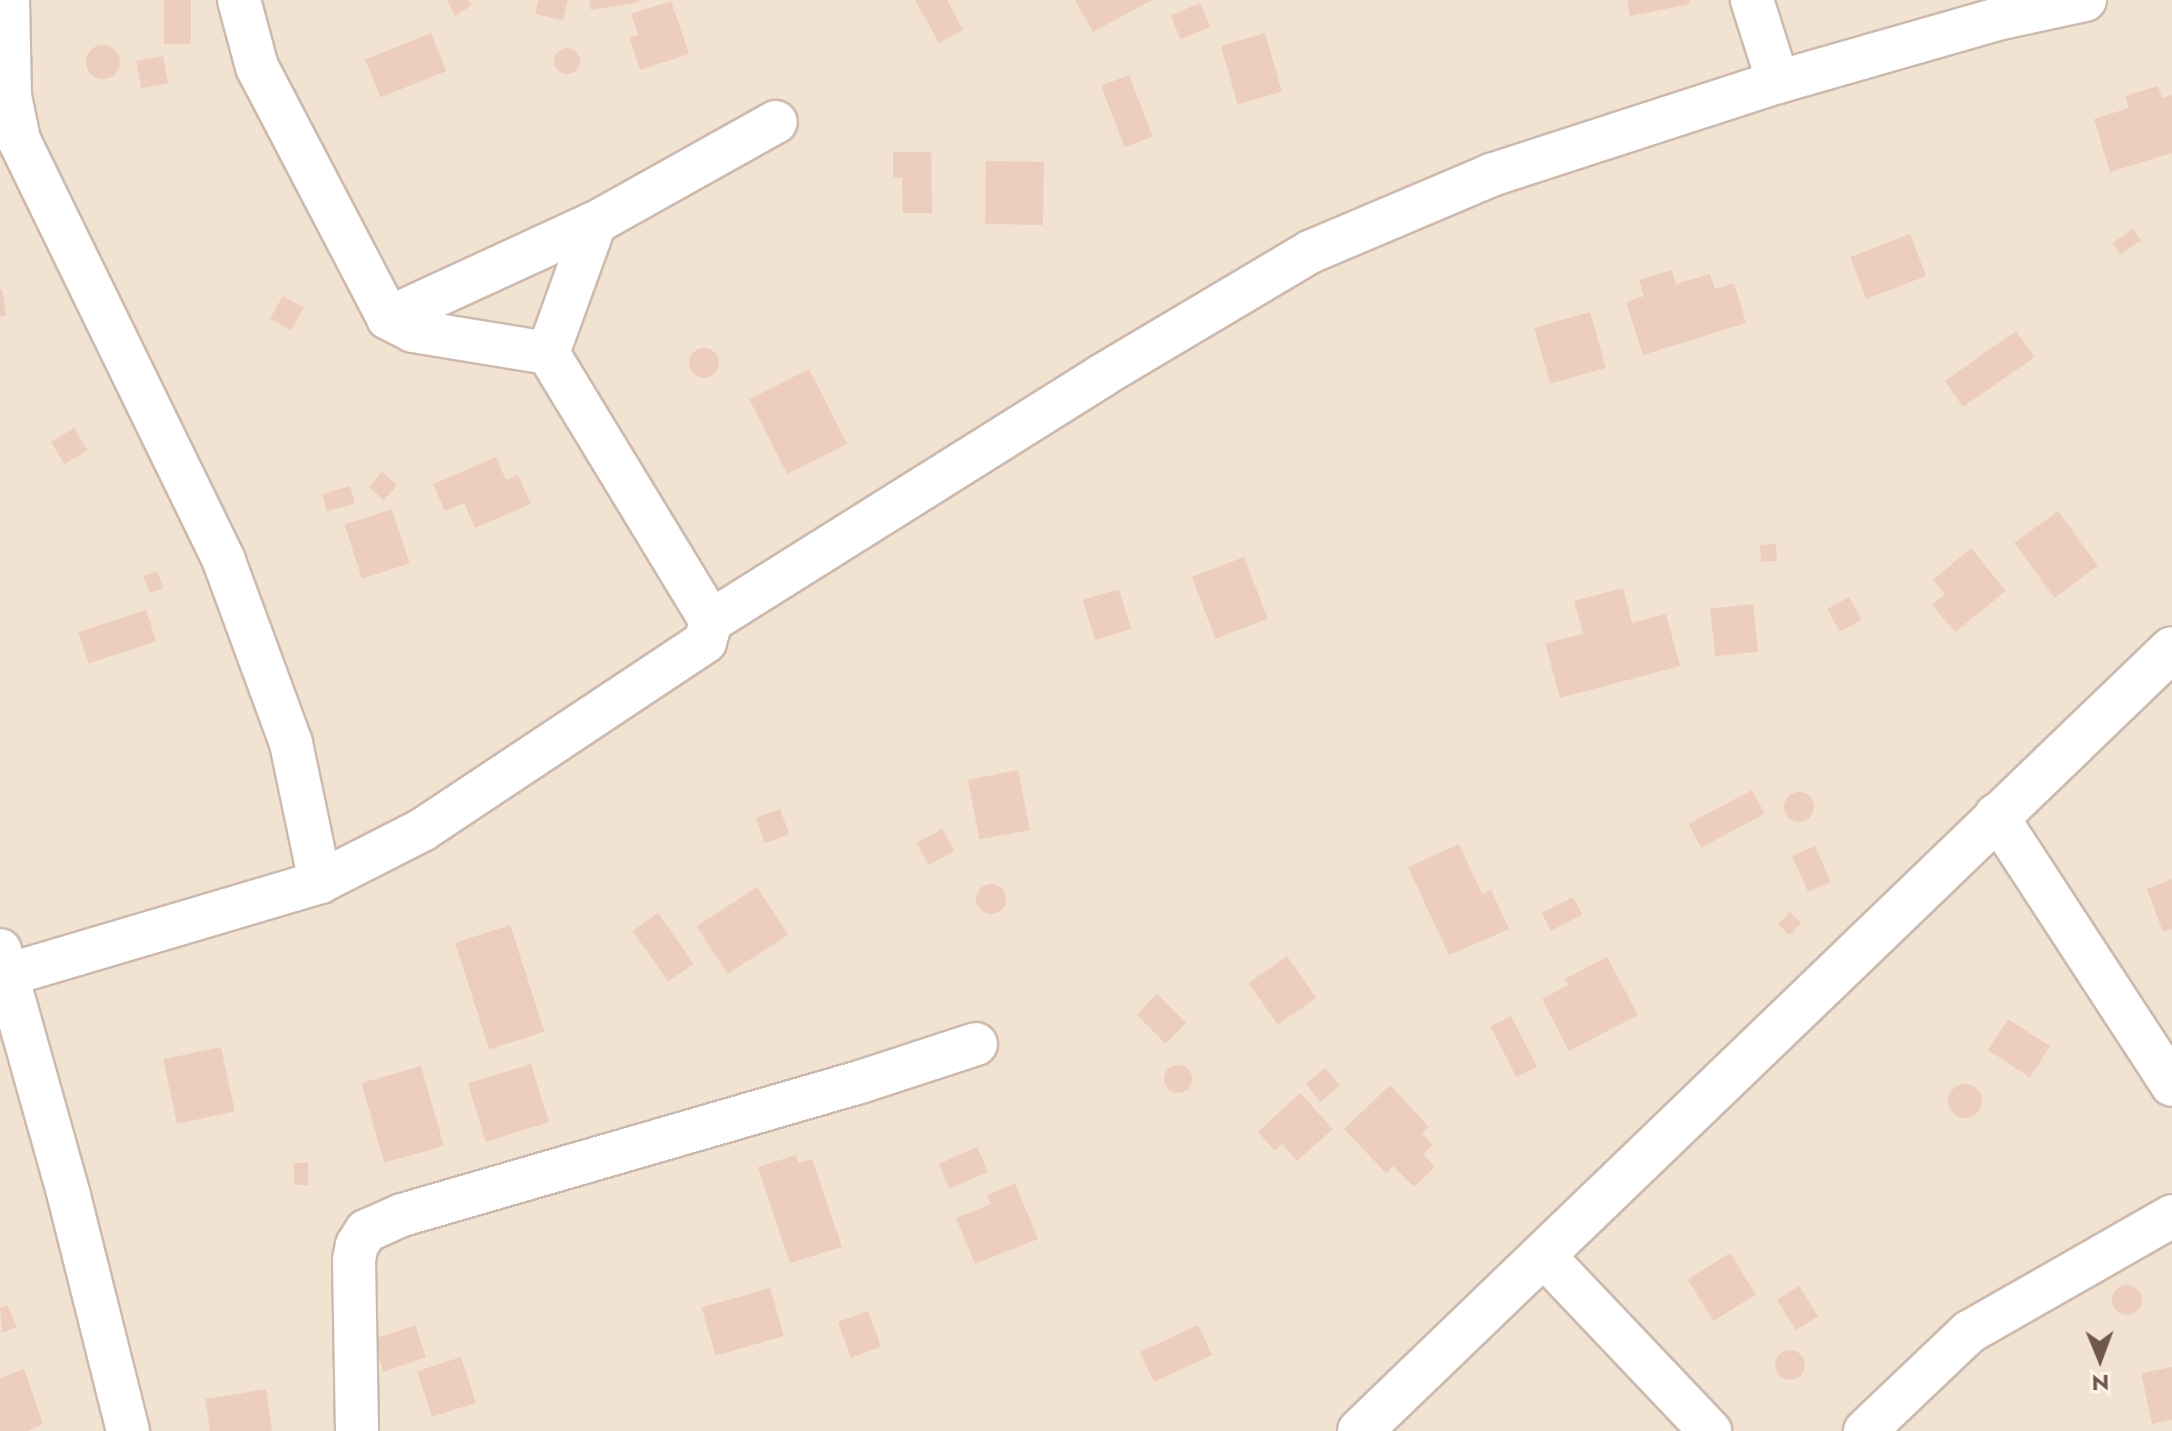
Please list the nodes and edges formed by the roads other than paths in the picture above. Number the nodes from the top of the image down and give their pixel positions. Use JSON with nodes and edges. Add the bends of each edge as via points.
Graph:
{"nodes":[{"id":1,"x":8,"y":0,"type":"edge"},
{"id":2,"x":239,"y":0,"type":"edge"},
{"id":3,"x":1752,"y":0,"type":"edge"},
{"id":4,"x":2085,"y":0,"type":"edge"},
{"id":5,"x":1996,"y":10,"type":"edge"},
{"id":6,"x":1778,"y":82,"type":"junction"},
{"id":7,"x":776,"y":122,"type":"dead end"},
{"id":8,"x":595,"y":223,"type":"junction"},
{"id":9,"x":388,"y":318,"type":"junction"},
{"id":10,"x":548,"y":353,"type":"junction"},
{"id":11,"x":711,"y":621,"type":"junction"},
{"id":12,"x":2172,"y":649,"type":"edge"},
{"id":13,"x":1996,"y":815,"type":"junction"},
{"id":14,"x":320,"y":882,"type":"junction"},
{"id":15,"x":3,"y":967,"type":"edge"},
{"id":16,"x":976,"y":1044,"type":"dead end"},
{"id":17,"x":2172,"y":1085,"type":"edge"},
{"id":18,"x":2172,"y":1216,"type":"edge"},
{"id":19,"x":1543,"y":1255,"type":"junction"},
{"id":20,"x":128,"y":1431,"type":"edge"},
{"id":21,"x":357,"y":1431,"type":"edge"},
{"id":22,"x":1360,"y":1431,"type":"edge"},
{"id":23,"x":1710,"y":1431,"type":"edge"},
{"id":24,"x":1865,"y":1431,"type":"edge"}],
"edges":[{"from":1,"to":14,"type":"street","via":[[10,96],[19,140],[224,561],[291,743]]},
{"from":2,"to":9,"type":"street","via":[[257,67]]},
{"from":3,"to":6,"type":"street"},
{"from":4,"to":5,"type":"street"},
{"from":5,"to":6,"type":"street"},
{"from":6,"to":11,"type":"street","via":[[1491,175],[1310,252],[1101,376]]},
{"from":7,"to":8,"type":"street"},
{"from":8,"to":9,"type":"street"},
{"from":8,"to":10,"type":"street"},
{"from":9,"to":10,"type":"street","via":[[413,331]]},
{"from":10,"to":11,"type":"street"},
{"from":11,"to":14,"type":"street","via":[[705,642],[422,830]]},
{"from":12,"to":13,"type":"street"},
{"from":13,"to":17,"type":"street"},
{"from":13,"to":19,"type":"street"},
{"from":14,"to":15,"type":"street"},
{"from":15,"to":20,"type":"street"},
{"from":16,"to":21,"type":"street","via":[[402,1215],[366,1231],[354,1260]]},
{"from":18,"to":24,"type":"street","via":[[1969,1332]]},
{"from":19,"to":22,"type":"street"},
{"from":19,"to":23,"type":"street"}]}
